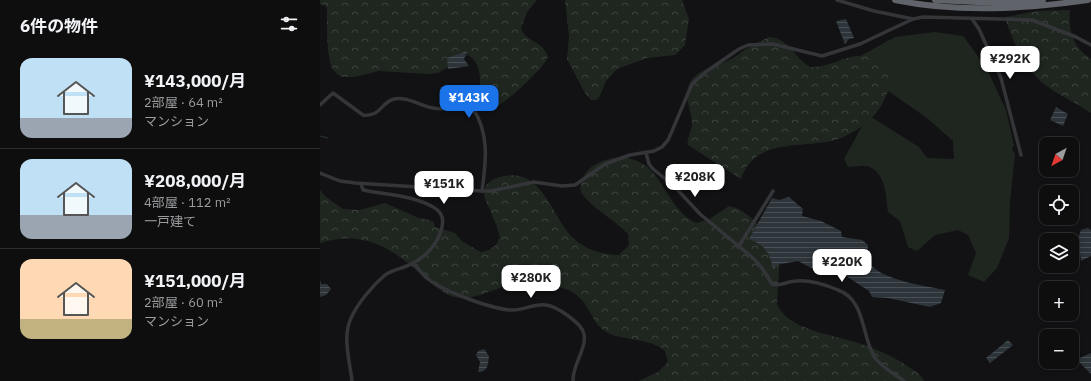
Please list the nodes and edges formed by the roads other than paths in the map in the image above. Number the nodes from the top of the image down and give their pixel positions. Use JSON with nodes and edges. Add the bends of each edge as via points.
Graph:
{"nodes":[{"id":1,"x":837,"y":0,"type":"edge"},
{"id":2,"x":895,"y":0,"type":"edge"},
{"id":3,"x":935,"y":0,"type":"edge"},
{"id":4,"x":1043,"y":0,"type":"edge"},
{"id":5,"x":1088,"y":0,"type":"edge"},
{"id":6,"x":913,"y":19,"type":"junction"},
{"id":7,"x":972,"y":19,"type":"junction"},
{"id":8,"x":1091,"y":45,"type":"edge"},
{"id":9,"x":320,"y":105,"type":"edge"},
{"id":10,"x":646,"y":152,"type":"junction"},
{"id":11,"x":1021,"y":155,"type":"dead end"},
{"id":12,"x":320,"y":173,"type":"edge"},
{"id":13,"x":361,"y":184,"type":"junction"},
{"id":14,"x":482,"y":191,"type":"junction"},
{"id":15,"x":773,"y":191,"type":"dead end"},
{"id":16,"x":739,"y":246,"type":"junction"},
{"id":17,"x":413,"y":263,"type":"junction"},
{"id":18,"x":352,"y":381,"type":"edge"},
{"id":19,"x":573,"y":381,"type":"edge"},
{"id":20,"x":904,"y":381,"type":"edge"}],
"edges":[{"from":1,"to":6,"type":"street"},
{"from":2,"to":5,"type":"highway","via":[[936,6],[998,9]]},
{"from":3,"to":4,"type":"highway","via":[[998,3]]},
{"from":6,"to":7,"type":"street"},
{"from":6,"to":10,"type":"street","via":[[860,44],[822,56],[773,44],[748,45],[739,49],[695,81],[668,140],[662,147]]},
{"from":7,"to":8,"type":"street","via":[[1032,20]]},
{"from":7,"to":11,"type":"street","via":[[1001,78]]},
{"from":9,"to":14,"type":"street","via":[[333,93],[363,115],[369,116],[398,99],[420,103],[434,109],[472,107],[486,142]]},
{"from":10,"to":14,"type":"street","via":[[605,164],[575,185],[534,182]]},
{"from":10,"to":16,"type":"street","via":[[653,169],[673,185],[700,214]]},
{"from":12,"to":13,"type":"street","via":[[340,181]]},
{"from":13,"to":14,"type":"street"},
{"from":13,"to":17,"type":"street","via":[[363,190],[405,197],[430,205],[439,211],[443,221],[438,238],[429,251]]},
{"from":15,"to":16,"type":"street"},
{"from":16,"to":20,"type":"street","via":[[760,264],[772,284],[803,281],[832,288],[849,296],[857,306],[875,356],[883,366]]},
{"from":17,"to":18,"type":"street","via":[[386,275],[368,293],[351,318],[347,342]]},
{"from":17,"to":19,"type":"street","via":[[440,287],[488,305],[512,310],[546,304],[568,316],[581,328],[584,336]]}]}
